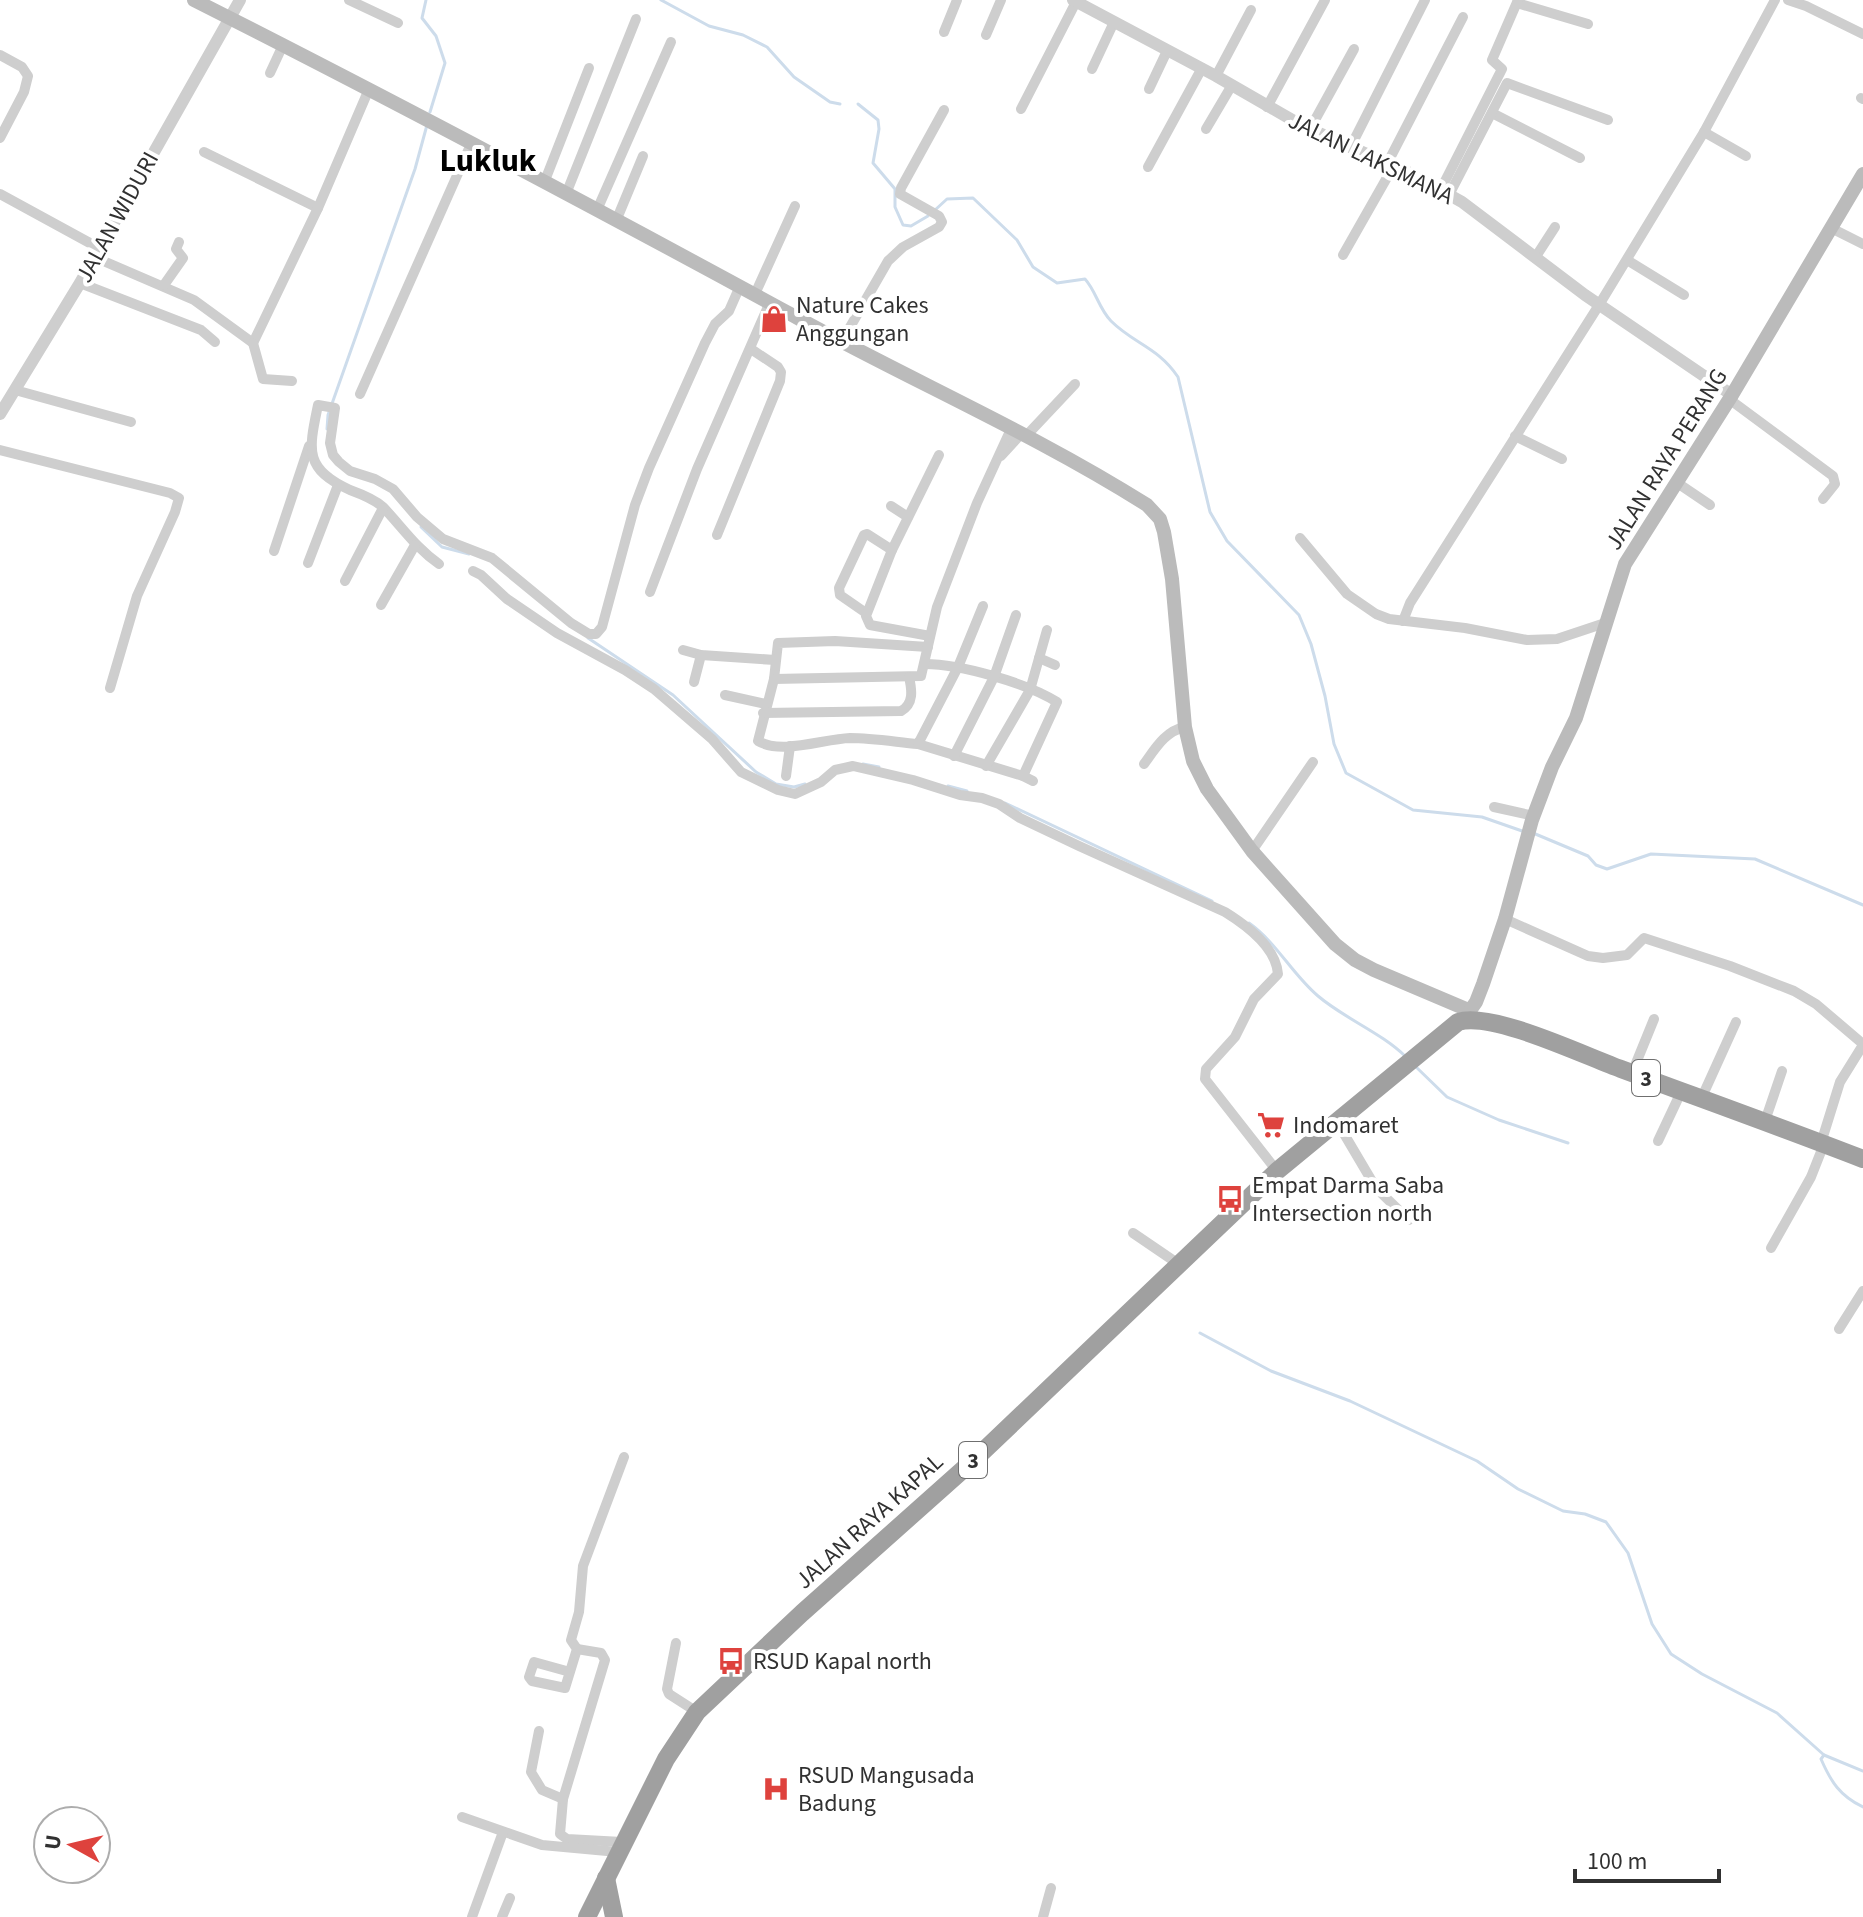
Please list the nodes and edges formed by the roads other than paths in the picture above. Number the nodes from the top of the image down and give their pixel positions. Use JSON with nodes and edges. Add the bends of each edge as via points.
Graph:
{"nodes":[{"id":1,"x":194,"y":0,"type":"edge"},
{"id":2,"x":240,"y":0,"type":"edge"},
{"id":3,"x":349,"y":0,"type":"edge"},
{"id":4,"x":957,"y":0,"type":"edge"},
{"id":5,"x":1001,"y":0,"type":"edge"},
{"id":6,"x":1076,"y":0,"type":"edge"},
{"id":7,"x":1325,"y":0,"type":"edge"},
{"id":8,"x":1425,"y":0,"type":"edge"},
{"id":9,"x":1775,"y":0,"type":"edge"},
{"id":10,"x":1788,"y":0,"type":"edge"},
{"id":11,"x":1518,"y":1,"type":"edge"},
{"id":12,"x":1251,"y":10,"type":"dead end"},
{"id":13,"x":1463,"y":17,"type":"dead end"},
{"id":14,"x":231,"y":19,"type":"junction"},
{"id":15,"x":636,"y":19,"type":"dead end"},
{"id":16,"x":1114,"y":22,"type":"junction"},
{"id":17,"x":398,"y":23,"type":"dead end"},
{"id":18,"x":1588,"y":24,"type":"dead end"},
{"id":19,"x":944,"y":32,"type":"dead end"},
{"id":20,"x":1863,"y":34,"type":"edge"},
{"id":21,"x":986,"y":35,"type":"dead end"},
{"id":22,"x":671,"y":42,"type":"dead end"},
{"id":23,"x":283,"y":45,"type":"junction"},
{"id":24,"x":1354,"y":49,"type":"dead end"},
{"id":25,"x":1167,"y":51,"type":"junction"},
{"id":26,"x":0,"y":55,"type":"edge"},
{"id":27,"x":589,"y":68,"type":"dead end"},
{"id":28,"x":1202,"y":68,"type":"junction"},
{"id":29,"x":1092,"y":69,"type":"dead end"},
{"id":30,"x":270,"y":73,"type":"dead end"},
{"id":31,"x":1216,"y":76,"type":"junction"},
{"id":32,"x":1232,"y":85,"type":"junction"},
{"id":33,"x":369,"y":89,"type":"junction"},
{"id":34,"x":1149,"y":89,"type":"dead end"},
{"id":35,"x":1267,"y":107,"type":"junction"},
{"id":36,"x":1021,"y":109,"type":"dead end"},
{"id":37,"x":944,"y":110,"type":"dead end"},
{"id":38,"x":1492,"y":113,"type":"junction"},
{"id":39,"x":1608,"y":120,"type":"dead end"},
{"id":40,"x":1206,"y":129,"type":"dead end"},
{"id":41,"x":1310,"y":129,"type":"junction"},
{"id":42,"x":1704,"y":132,"type":"junction"},
{"id":43,"x":0,"y":138,"type":"edge"},
{"id":44,"x":471,"y":144,"type":"junction"},
{"id":45,"x":1350,"y":148,"type":"junction"},
{"id":46,"x":204,"y":152,"type":"dead end"},
{"id":47,"x":643,"y":156,"type":"dead end"},
{"id":48,"x":1746,"y":156,"type":"dead end"},
{"id":49,"x":1580,"y":158,"type":"dead end"},
{"id":50,"x":1390,"y":165,"type":"junction"},
{"id":51,"x":1148,"y":167,"type":"dead end"},
{"id":52,"x":1863,"y":174,"type":"edge"},
{"id":53,"x":544,"y":183,"type":"junction"},
{"id":54,"x":1445,"y":193,"type":"junction"},
{"id":55,"x":0,"y":194,"type":"edge"},
{"id":56,"x":566,"y":194,"type":"junction"},
{"id":57,"x":795,"y":206,"type":"dead end"},
{"id":58,"x":318,"y":208,"type":"junction"},
{"id":59,"x":597,"y":210,"type":"junction"},
{"id":60,"x":616,"y":221,"type":"junction"},
{"id":61,"x":1555,"y":227,"type":"dead end"},
{"id":62,"x":1831,"y":228,"type":"junction"},
{"id":63,"x":179,"y":242,"type":"dead end"},
{"id":64,"x":1863,"y":244,"type":"edge"},
{"id":65,"x":96,"y":253,"type":"junction"},
{"id":66,"x":1343,"y":255,"type":"dead end"},
{"id":67,"x":1535,"y":258,"type":"junction"},
{"id":68,"x":1627,"y":260,"type":"junction"},
{"id":69,"x":80,"y":283,"type":"junction"},
{"id":70,"x":164,"y":285,"type":"junction"},
{"id":71,"x":740,"y":286,"type":"junction"},
{"id":72,"x":755,"y":294,"type":"junction"},
{"id":73,"x":1684,"y":295,"type":"dead end"},
{"id":74,"x":770,"y":302,"type":"junction"},
{"id":75,"x":1599,"y":305,"type":"junction"},
{"id":76,"x":842,"y":341,"type":"junction"},
{"id":77,"x":215,"y":342,"type":"dead end"},
{"id":78,"x":253,"y":343,"type":"junction"},
{"id":79,"x":751,"y":349,"type":"junction"},
{"id":80,"x":292,"y":381,"type":"dead end"},
{"id":81,"x":1075,"y":384,"type":"dead end"},
{"id":82,"x":15,"y":390,"type":"junction"},
{"id":83,"x":360,"y":394,"type":"dead end"},
{"id":84,"x":1731,"y":397,"type":"junction"},
{"id":85,"x":0,"y":414,"type":"edge"},
{"id":86,"x":131,"y":422,"type":"dead end"},
{"id":87,"x":1019,"y":433,"type":"junction"},
{"id":88,"x":1515,"y":436,"type":"junction"},
{"id":89,"x":310,"y":441,"type":"junction"},
{"id":90,"x":0,"y":450,"type":"edge"},
{"id":91,"x":939,"y":455,"type":"dead end"},
{"id":92,"x":1562,"y":459,"type":"dead end"},
{"id":93,"x":1676,"y":482,"type":"junction"},
{"id":94,"x":338,"y":485,"type":"junction"},
{"id":95,"x":1823,"y":499,"type":"dead end"},
{"id":96,"x":1710,"y":505,"type":"dead end"},
{"id":97,"x":891,"y":506,"type":"dead end"},
{"id":98,"x":383,"y":508,"type":"junction"},
{"id":99,"x":908,"y":517,"type":"junction"},
{"id":100,"x":717,"y":535,"type":"dead end"},
{"id":101,"x":1300,"y":538,"type":"dead end"},
{"id":102,"x":415,"y":545,"type":"junction"},
{"id":103,"x":892,"y":550,"type":"junction"},
{"id":104,"x":274,"y":551,"type":"dead end"},
{"id":105,"x":308,"y":563,"type":"dead end"},
{"id":106,"x":439,"y":564,"type":"dead end"},
{"id":107,"x":473,"y":571,"type":"dead end"},
{"id":108,"x":345,"y":581,"type":"dead end"},
{"id":109,"x":650,"y":592,"type":"dead end"},
{"id":110,"x":544,"y":600,"type":"junction"},
{"id":111,"x":381,"y":605,"type":"dead end"},
{"id":112,"x":983,"y":606,"type":"dead end"},
{"id":113,"x":866,"y":613,"type":"junction"},
{"id":114,"x":533,"y":615,"type":"junction"},
{"id":115,"x":1016,"y":615,"type":"dead end"},
{"id":116,"x":1403,"y":621,"type":"junction"},
{"id":117,"x":1605,"y":623,"type":"junction"},
{"id":118,"x":1047,"y":630,"type":"dead end"},
{"id":119,"x":929,"y":642,"type":"junction"},
{"id":120,"x":683,"y":650,"type":"dead end"},
{"id":121,"x":701,"y":655,"type":"junction"},
{"id":122,"x":1039,"y":658,"type":"junction"},
{"id":123,"x":775,"y":660,"type":"junction"},
{"id":124,"x":925,"y":664,"type":"junction"},
{"id":125,"x":1055,"y":665,"type":"dead end"},
{"id":126,"x":958,"y":667,"type":"junction"},
{"id":127,"x":909,"y":677,"type":"junction"},
{"id":128,"x":994,"y":677,"type":"junction"},
{"id":129,"x":774,"y":679,"type":"junction"},
{"id":130,"x":694,"y":682,"type":"dead end"},
{"id":131,"x":110,"y":688,"type":"dead end"},
{"id":132,"x":1030,"y":690,"type":"junction"},
{"id":133,"x":725,"y":695,"type":"dead end"},
{"id":134,"x":765,"y":708,"type":"junction"},
{"id":135,"x":1185,"y":727,"type":"junction"},
{"id":136,"x":918,"y":744,"type":"junction"},
{"id":137,"x":790,"y":746,"type":"junction"},
{"id":138,"x":954,"y":756,"type":"junction"},
{"id":139,"x":1313,"y":762,"type":"dead end"},
{"id":140,"x":1144,"y":764,"type":"dead end"},
{"id":141,"x":986,"y":766,"type":"junction"},
{"id":142,"x":786,"y":776,"type":"dead end"},
{"id":143,"x":1494,"y":807,"type":"dead end"},
{"id":144,"x":1533,"y":818,"type":"junction"},
{"id":145,"x":1252,"y":851,"type":"junction"},
{"id":146,"x":1505,"y":919,"type":"junction"},
{"id":147,"x":1470,"y":1016,"type":"junction"},
{"id":148,"x":1654,"y":1019,"type":"dead end"},
{"id":149,"x":1736,"y":1022,"type":"dead end"},
{"id":150,"x":1863,"y":1045,"type":"edge"},
{"id":151,"x":1782,"y":1071,"type":"dead end"},
{"id":152,"x":1632,"y":1073,"type":"junction"},
{"id":153,"x":1682,"y":1090,"type":"junction"},
{"id":154,"x":1702,"y":1097,"type":"junction"},
{"id":155,"x":1765,"y":1121,"type":"junction"},
{"id":156,"x":1337,"y":1122,"type":"junction"},
{"id":157,"x":1658,"y":1141,"type":"dead end"},
{"id":158,"x":1823,"y":1144,"type":"junction"},
{"id":159,"x":1863,"y":1159,"type":"edge"},
{"id":160,"x":1277,"y":1171,"type":"junction"},
{"id":161,"x":1409,"y":1220,"type":"dead end"},
{"id":162,"x":1133,"y":1233,"type":"dead end"},
{"id":163,"x":1771,"y":1248,"type":"dead end"},
{"id":164,"x":1180,"y":1265,"type":"junction"},
{"id":165,"x":1863,"y":1291,"type":"edge"},
{"id":166,"x":1839,"y":1329,"type":"dead end"},
{"id":167,"x":624,"y":1457,"type":"dead end"},
{"id":168,"x":676,"y":1643,"type":"dead end"},
{"id":169,"x":577,"y":1649,"type":"junction"},
{"id":170,"x":570,"y":1672,"type":"dead end"},
{"id":171,"x":697,"y":1712,"type":"junction"},
{"id":172,"x":539,"y":1731,"type":"dead end"},
{"id":173,"x":563,"y":1799,"type":"junction"},
{"id":174,"x":462,"y":1817,"type":"dead end"},
{"id":175,"x":503,"y":1832,"type":"junction"},
{"id":176,"x":620,"y":1847,"type":"junction"},
{"id":177,"x":606,"y":1878,"type":"junction"},
{"id":178,"x":1051,"y":1888,"type":"dead end"},
{"id":179,"x":510,"y":1898,"type":"dead end"},
{"id":180,"x":472,"y":1917,"type":"edge"},
{"id":181,"x":502,"y":1917,"type":"edge"},
{"id":182,"x":587,"y":1917,"type":"edge"},
{"id":183,"x":614,"y":1917,"type":"edge"},
{"id":184,"x":1043,"y":1917,"type":"edge"}],
"edges":[{"from":1,"to":14,"type":"main road"},
{"from":2,"to":14,"type":"street","name":"JALAN WIDURI"},
{"from":3,"to":17,"type":"street"},
{"from":4,"to":19,"type":"street"},
{"from":5,"to":21,"type":"street"},
{"from":6,"to":16,"type":"street","name":"JALAN LAKSMANA"},
{"from":6,"to":36,"type":"street"},
{"from":7,"to":35,"type":"street"},
{"from":8,"to":45,"type":"street"},
{"from":9,"to":42,"type":"street"},
{"from":10,"to":20,"type":"street"},
{"from":11,"to":18,"type":"street"},
{"from":11,"to":54,"type":"street","via":[[1492,60],[1502,69]]},
{"from":12,"to":31,"type":"street"},
{"from":13,"to":50,"type":"street"},
{"from":14,"to":23,"type":"main road"},
{"from":14,"to":65,"type":"street","name":"JALAN WIDURI"},
{"from":15,"to":56,"type":"street"},
{"from":16,"to":25,"type":"street","name":"JALAN LAKSMANA"},
{"from":16,"to":29,"type":"street"},
{"from":22,"to":59,"type":"street"},
{"from":23,"to":30,"type":"street"},
{"from":23,"to":33,"type":"main road"},
{"from":24,"to":41,"type":"street"},
{"from":25,"to":28,"type":"street","name":"JALAN LAKSMANA"},
{"from":25,"to":34,"type":"street"},
{"from":26,"to":43,"type":"street","via":[[28,76]]},
{"from":27,"to":53,"type":"street"},
{"from":28,"to":31,"type":"street","name":"JALAN LAKSMANA"},
{"from":28,"to":51,"type":"street"},
{"from":31,"to":32,"type":"street","name":"JALAN LAKSMANA"},
{"from":32,"to":35,"type":"street","name":"JALAN LAKSMANA"},
{"from":32,"to":40,"type":"street"},
{"from":33,"to":44,"type":"main road"},
{"from":33,"to":58,"type":"street"},
{"from":35,"to":41,"type":"street","name":"JALAN LAKSMANA"},
{"from":37,"to":76,"type":"street","via":[[900,194],[942,222],[888,261]]},
{"from":38,"to":39,"type":"street","via":[[1507,83]]},
{"from":38,"to":49,"type":"street"},
{"from":38,"to":54,"type":"street"},
{"from":41,"to":45,"type":"street","name":"JALAN LAKSMANA"},
{"from":42,"to":48,"type":"street"},
{"from":42,"to":68,"type":"street"},
{"from":44,"to":53,"type":"main road"},
{"from":44,"to":83,"type":"street"},
{"from":45,"to":50,"type":"street","name":"JALAN LAKSMANA"},
{"from":46,"to":58,"type":"street"},
{"from":47,"to":60,"type":"street"},
{"from":50,"to":54,"type":"street","name":"JALAN LAKSMANA"},
{"from":50,"to":66,"type":"street"},
{"from":52,"to":62,"type":"main road","name":"JALAN RAYA PERANG"},
{"from":53,"to":56,"type":"main road"},
{"from":54,"to":67,"type":"street","name":"JALAN LAKSMANA"},
{"from":55,"to":65,"type":"street"},
{"from":56,"to":59,"type":"main road"},
{"from":57,"to":72,"type":"street"},
{"from":58,"to":78,"type":"street"},
{"from":59,"to":60,"type":"main road"},
{"from":60,"to":71,"type":"main road"},
{"from":61,"to":67,"type":"street"},
{"from":62,"to":64,"type":"street"},
{"from":62,"to":84,"type":"main road","name":"JALAN RAYA PERANG"},
{"from":63,"to":70,"type":"street","via":[[176,249],[183,258]]},
{"from":65,"to":69,"type":"street","name":"JALAN WIDURI"},
{"from":65,"to":70,"type":"street"},
{"from":67,"to":75,"type":"street","name":"JALAN LAKSMANA"},
{"from":68,"to":73,"type":"street"},
{"from":68,"to":75,"type":"street"},
{"from":69,"to":77,"type":"street","via":[[201,330]]},
{"from":69,"to":82,"type":"street","name":"JALAN WIDURI"},
{"from":70,"to":78,"type":"street","via":[[204,306]]},
{"from":71,"to":72,"type":"main road"},
{"from":71,"to":110,"type":"street","via":[[705,343],[649,468],[601,629],[584,631]]},
{"from":72,"to":74,"type":"main road"},
{"from":74,"to":76,"type":"main road"},
{"from":74,"to":79,"type":"street"},
{"from":75,"to":84,"type":"street","name":"JALAN LAKSMANA"},
{"from":75,"to":88,"type":"street"},
{"from":76,"to":87,"type":"main road"},
{"from":78,"to":80,"type":"street","via":[[263,379]]},
{"from":79,"to":100,"type":"street","via":[[778,367],[780,381]]},
{"from":79,"to":109,"type":"street"},
{"from":81,"to":87,"type":"street"},
{"from":82,"to":85,"type":"street","name":"JALAN WIDURI"},
{"from":82,"to":86,"type":"street"},
{"from":84,"to":93,"type":"main road","name":"JALAN RAYA PERANG"},
{"from":84,"to":95,"type":"street","via":[[1833,476],[1835,484]]},
{"from":87,"to":119,"type":"street","via":[[997,461],[977,503]]},
{"from":87,"to":135,"type":"main road","via":[[1129,494],[1160,519],[1172,579]]},
{"from":88,"to":92,"type":"street"},
{"from":88,"to":116,"type":"street"},
{"from":89,"to":94,"type":"street","via":[[315,463]]},
{"from":89,"to":104,"type":"street"},
{"from":89,"to":110,"type":"street","via":[[318,405],[335,408],[330,443],[335,459],[393,489],[443,539],[492,558]]},
{"from":90,"to":131,"type":"street","via":[[179,498],[137,596]]},
{"from":91,"to":99,"type":"street"},
{"from":93,"to":96,"type":"street"},
{"from":93,"to":117,"type":"main road","name":"JALAN RAYA PERANG","via":[[1625,564]]},
{"from":94,"to":98,"type":"street"},
{"from":94,"to":105,"type":"street"},
{"from":97,"to":99,"type":"street"},
{"from":98,"to":102,"type":"street"},
{"from":98,"to":108,"type":"street"},
{"from":99,"to":103,"type":"street"},
{"from":101,"to":116,"type":"street","via":[[1347,594],[1376,614]]},
{"from":102,"to":106,"type":"street"},
{"from":102,"to":111,"type":"street"},
{"from":103,"to":113,"type":"street"},
{"from":103,"to":113,"type":"street","via":[[864,535],[839,588],[840,595]]},
{"from":107,"to":114,"type":"street"},
{"from":110,"to":114,"type":"street"},
{"from":112,"to":126,"type":"street"},
{"from":113,"to":119,"type":"street","via":[[870,625]]},
{"from":114,"to":160,"type":"street","via":[[654,689],[741,772],[778,790],[795,794],[835,770],[853,766],[982,798],[1245,924],[1271,955],[1278,974],[1254,999],[1235,1037],[1204,1074]]},
{"from":115,"to":128,"type":"street"},
{"from":116,"to":117,"type":"street","via":[[1527,640],[1557,639]]},
{"from":117,"to":144,"type":"main road","name":"JALAN RAYA PERANG","via":[[1576,718]]},
{"from":118,"to":122,"type":"street"},
{"from":119,"to":123,"type":"street","via":[[782,641]]},
{"from":119,"to":124,"type":"street"},
{"from":120,"to":121,"type":"street"},
{"from":121,"to":123,"type":"street"},
{"from":121,"to":130,"type":"street"},
{"from":122,"to":125,"type":"street"},
{"from":122,"to":132,"type":"street"},
{"from":123,"to":129,"type":"street"},
{"from":124,"to":126,"type":"street"},
{"from":124,"to":127,"type":"street","via":[[920,677]]},
{"from":126,"to":128,"type":"street"},
{"from":126,"to":136,"type":"street"},
{"from":127,"to":129,"type":"street"},
{"from":127,"to":134,"type":"street","via":[[911,701],[901,711]]},
{"from":128,"to":132,"type":"street"},
{"from":128,"to":138,"type":"street"},
{"from":129,"to":134,"type":"street"},
{"from":132,"to":141,"type":"street"},
{"from":132,"to":141,"type":"street","via":[[1057,705],[1028,778]]},
{"from":133,"to":134,"type":"street"},
{"from":134,"to":137,"type":"street","via":[[758,741]]},
{"from":135,"to":140,"type":"street","via":[[1163,738]]},
{"from":135,"to":145,"type":"main road","via":[[1199,775]]},
{"from":136,"to":137,"type":"street","via":[[851,738]]},
{"from":136,"to":138,"type":"street"},
{"from":137,"to":142,"type":"street"},
{"from":138,"to":141,"type":"street"},
{"from":139,"to":145,"type":"street"},
{"from":143,"to":144,"type":"street"},
{"from":144,"to":146,"type":"main road","name":"JALAN RAYA PERANG"},
{"from":145,"to":147,"type":"main road","via":[[1324,934],[1355,960]]},
{"from":146,"to":147,"type":"main road","name":"JALAN RAYA PERANG"},
{"from":146,"to":150,"type":"street","via":[[1588,956],[1627,955],[1644,938],[1730,966],[1816,1004]]},
{"from":147,"to":152,"type":"highway","number":"3"},
{"from":147,"to":156,"type":"highway","name":"JALAN RAYA KAPAL","number":"3"},
{"from":148,"to":152,"type":"street"},
{"from":149,"to":154,"type":"street"},
{"from":150,"to":158,"type":"street","via":[[1840,1082]]},
{"from":151,"to":155,"type":"street"},
{"from":152,"to":153,"type":"highway","number":"3"},
{"from":153,"to":154,"type":"highway","number":"3"},
{"from":153,"to":157,"type":"street"},
{"from":154,"to":155,"type":"highway","number":"3"},
{"from":155,"to":158,"type":"highway","number":"3"},
{"from":156,"to":160,"type":"highway","name":"JALAN RAYA KAPAL","number":"3"},
{"from":156,"to":161,"type":"street","via":[[1376,1188]]},
{"from":158,"to":159,"type":"highway","number":"3"},
{"from":158,"to":163,"type":"street","via":[[1811,1177]]},
{"from":160,"to":164,"type":"highway","name":"JALAN RAYA KAPAL","number":"3"},
{"from":162,"to":164,"type":"street"},
{"from":164,"to":171,"type":"highway","name":"JALAN RAYA KAPAL","number":"3"},
{"from":165,"to":166,"type":"street"},
{"from":167,"to":169,"type":"street","via":[[581,1575],[571,1640]]},
{"from":168,"to":171,"type":"street","via":[[667,1689]]},
{"from":169,"to":170,"type":"street"},
{"from":169,"to":173,"type":"street","via":[[601,1653],[605,1660]]},
{"from":171,"to":176,"type":"highway","name":"JALAN RAYA KAPAL","number":"3"},
{"from":172,"to":173,"type":"street","via":[[531,1772],[542,1790]]},
{"from":173,"to":176,"type":"street","via":[[562,1837]]},
{"from":174,"to":175,"type":"street"},
{"from":175,"to":176,"type":"street","via":[[542,1845]]},
{"from":175,"to":180,"type":"street"},
{"from":176,"to":177,"type":"highway","name":"JALAN RAYA KAPAL","number":"3"},
{"from":177,"to":182,"type":"highway","name":"JALAN RAYA KAPAL","number":"3"},
{"from":177,"to":183,"type":"highway"},
{"from":178,"to":184,"type":"street"},
{"from":179,"to":181,"type":"street"}]}
